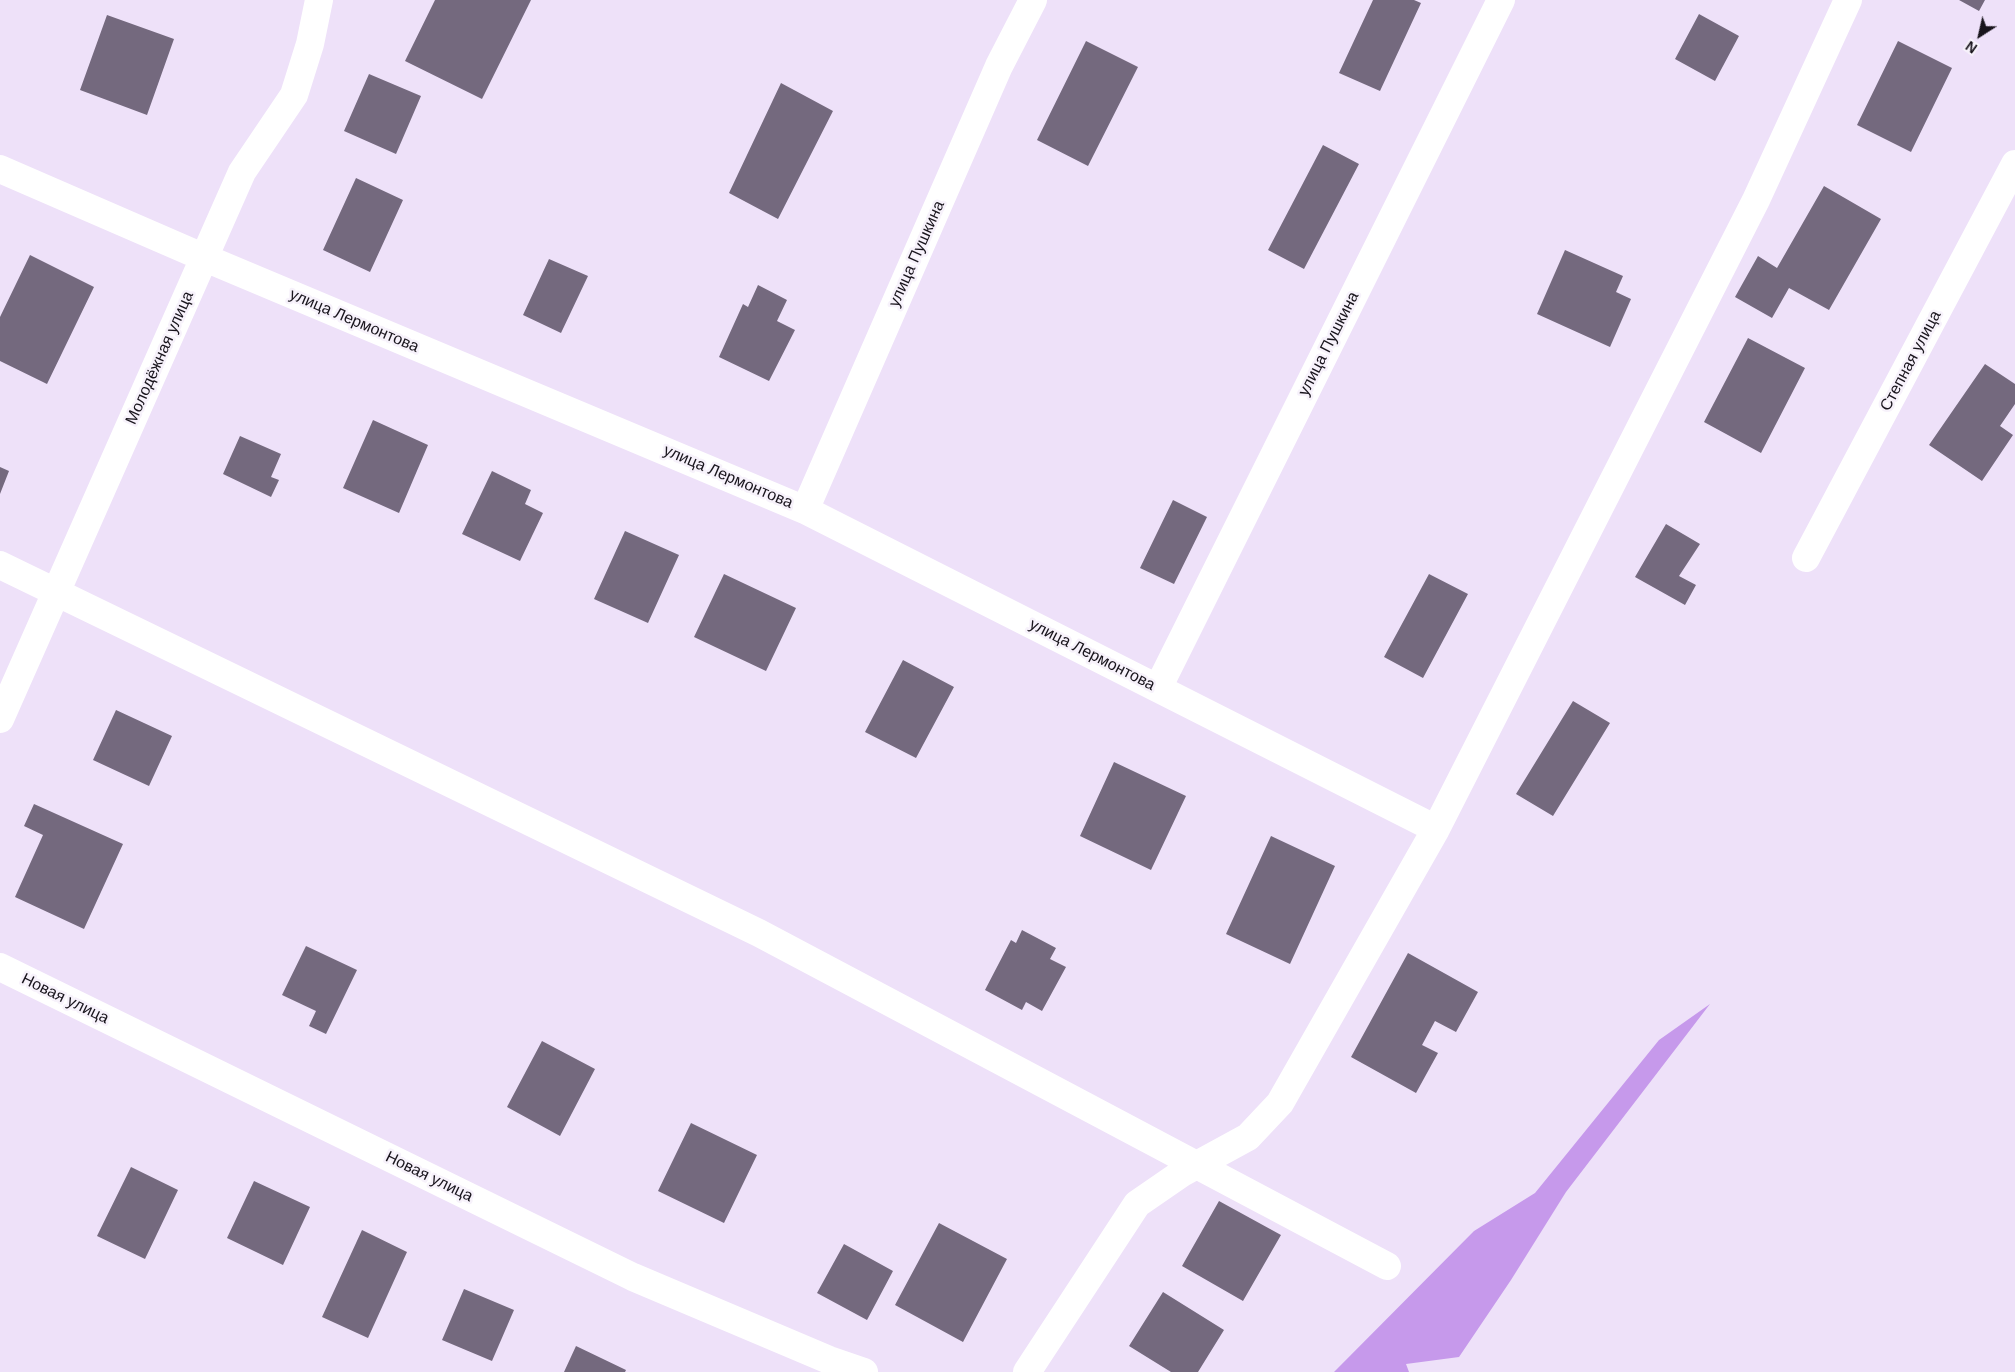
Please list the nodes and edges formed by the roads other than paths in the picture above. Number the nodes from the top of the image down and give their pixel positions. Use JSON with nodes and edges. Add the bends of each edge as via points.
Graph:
{"nodes":[{"id":1,"x":319,"y":0,"type":"edge"},
{"id":2,"x":1033,"y":0,"type":"edge"},
{"id":3,"x":1501,"y":0,"type":"edge"},
{"id":4,"x":1848,"y":0,"type":"edge"},
{"id":5,"x":2015,"y":164,"type":"edge"},
{"id":6,"x":0,"y":170,"type":"edge"},
{"id":7,"x":205,"y":258,"type":"junction"},
{"id":8,"x":805,"y":510,"type":"junction"},
{"id":9,"x":1806,"y":558,"type":"dead end"},
{"id":10,"x":0,"y":565,"type":"edge"},
{"id":11,"x":56,"y":593,"type":"junction"},
{"id":12,"x":1158,"y":688,"type":"junction"},
{"id":13,"x":0,"y":719,"type":"edge"},
{"id":14,"x":1436,"y":829,"type":"junction"},
{"id":15,"x":0,"y":967,"type":"edge"},
{"id":16,"x":1199,"y":1164,"type":"junction"},
{"id":17,"x":1387,"y":1266,"type":"dead end"},
{"id":18,"x":864,"y":1372,"type":"edge"},
{"id":19,"x":1027,"y":1372,"type":"edge"}],
"edges":[{"from":1,"to":7,"type":"street","name":"Молодёжная улица","via":[[294,95],[242,172]]},
{"from":2,"to":8,"type":"street","name":"улица Пушкина","via":[[999,66]]},
{"from":3,"to":12,"type":"street","name":"улица Пушкина"},
{"from":4,"to":14,"type":"street","via":[[1756,200]]},
{"from":5,"to":9,"type":"street","name":"Степная улица"},
{"from":6,"to":7,"type":"street","name":"улица Лермонтова"},
{"from":7,"to":8,"type":"street","name":"улица Лермонтова"},
{"from":7,"to":11,"type":"street","name":"Молодёжная улица"},
{"from":8,"to":12,"type":"street","name":"улица Лермонтова"},
{"from":10,"to":11,"type":"street"},
{"from":11,"to":13,"type":"street","name":"Молодёжная улица"},
{"from":11,"to":16,"type":"street","via":[[759,932]]},
{"from":12,"to":14,"type":"street","name":"улица Лермонтова"},
{"from":14,"to":16,"type":"street","via":[[1280,1103],[1248,1137]]},
{"from":15,"to":18,"type":"street","name":"Новая улица","via":[[633,1276]]},
{"from":16,"to":17,"type":"street"},
{"from":16,"to":19,"type":"street","via":[[1137,1204]]}]}
